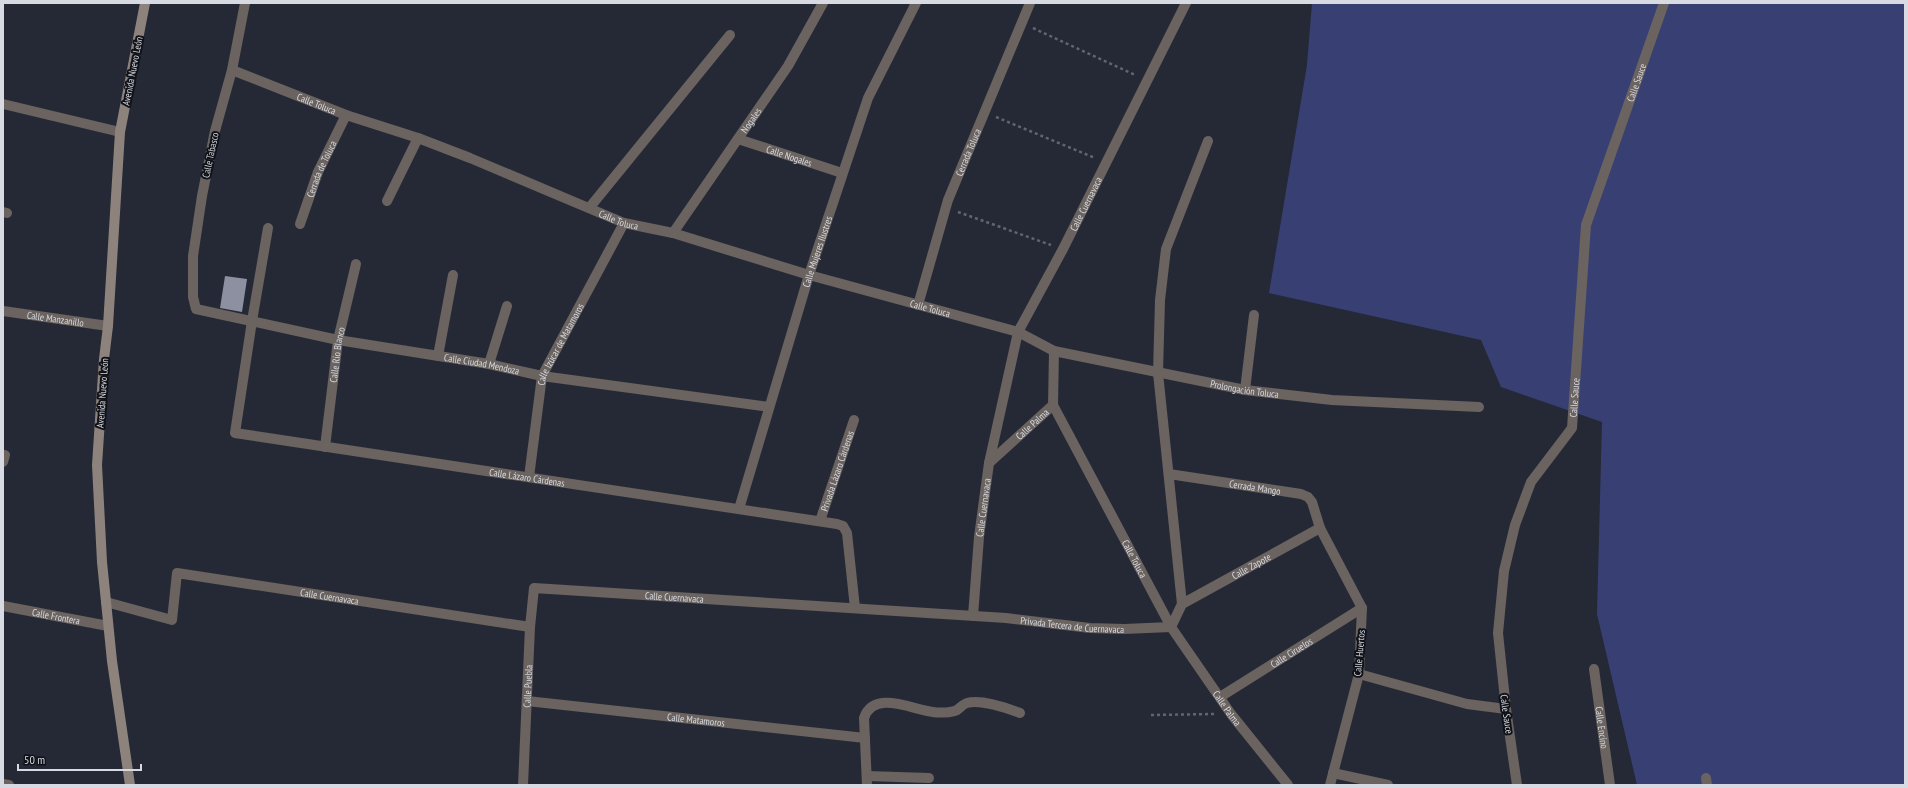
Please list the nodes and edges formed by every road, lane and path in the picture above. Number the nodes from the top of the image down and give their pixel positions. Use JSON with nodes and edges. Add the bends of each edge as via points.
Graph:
{"nodes":[{"id":1,"x":145,"y":3,"type":"edge"},
{"id":2,"x":245,"y":3,"type":"edge"},
{"id":3,"x":823,"y":3,"type":"edge"},
{"id":4,"x":916,"y":3,"type":"edge"},
{"id":5,"x":1030,"y":3,"type":"edge"},
{"id":6,"x":1186,"y":3,"type":"edge"},
{"id":7,"x":1664,"y":3,"type":"edge"},
{"id":8,"x":1021,"y":23,"type":"junction"},
{"id":9,"x":730,"y":34,"type":"dead end"},
{"id":10,"x":232,"y":70,"type":"junction"},
{"id":11,"x":1147,"y":81,"type":"junction"},
{"id":12,"x":3,"y":104,"type":"edge"},
{"id":13,"x":984,"y":113,"type":"junction"},
{"id":14,"x":346,"y":115,"type":"junction"},
{"id":15,"x":120,"y":132,"type":"junction"},
{"id":16,"x":418,"y":138,"type":"junction"},
{"id":17,"x":738,"y":139,"type":"junction"},
{"id":18,"x":1208,"y":141,"type":"dead end"},
{"id":19,"x":1106,"y":162,"type":"junction"},
{"id":20,"x":842,"y":173,"type":"junction"},
{"id":21,"x":387,"y":201,"type":"dead end"},
{"id":22,"x":590,"y":207,"type":"junction"},
{"id":23,"x":946,"y":207,"type":"junction"},
{"id":24,"x":624,"y":223,"type":"junction"},
{"id":25,"x":300,"y":224,"type":"dead end"},
{"id":26,"x":268,"y":228,"type":"dead end"},
{"id":27,"x":672,"y":233,"type":"junction"},
{"id":28,"x":1063,"y":249,"type":"junction"},
{"id":29,"x":356,"y":264,"type":"dead end"},
{"id":30,"x":453,"y":275,"type":"dead end"},
{"id":31,"x":809,"y":275,"type":"junction"},
{"id":32,"x":918,"y":305,"type":"junction"},
{"id":33,"x":507,"y":306,"type":"dead end"},
{"id":34,"x":196,"y":309,"type":"joint"},
{"id":35,"x":3,"y":311,"type":"edge"},
{"id":36,"x":1254,"y":316,"type":"dead end"},
{"id":37,"x":252,"y":321,"type":"junction"},
{"id":38,"x":108,"y":326,"type":"junction"},
{"id":39,"x":1018,"y":332,"type":"junction"},
{"id":40,"x":338,"y":340,"type":"junction"},
{"id":41,"x":1054,"y":351,"type":"junction"},
{"id":42,"x":438,"y":356,"type":"junction"},
{"id":43,"x":489,"y":364,"type":"junction"},
{"id":44,"x":1158,"y":373,"type":"junction"},
{"id":45,"x":542,"y":376,"type":"junction"},
{"id":46,"x":1245,"y":390,"type":"junction"},
{"id":47,"x":1053,"y":405,"type":"junction"},
{"id":48,"x":770,"y":407,"type":"junction"},
{"id":49,"x":1479,"y":407,"type":"dead end"},
{"id":50,"x":854,"y":420,"type":"dead end"},
{"id":51,"x":325,"y":447,"type":"junction"},
{"id":52,"x":989,"y":463,"type":"junction"},
{"id":53,"x":1169,"y":474,"type":"junction"},
{"id":54,"x":529,"y":477,"type":"junction"},
{"id":55,"x":739,"y":509,"type":"junction"},
{"id":56,"x":820,"y":521,"type":"junction"},
{"id":57,"x":1320,"y":528,"type":"junction"},
{"id":58,"x":534,"y":588,"type":"joint"},
{"id":59,"x":106,"y":602,"type":"junction"},
{"id":60,"x":1182,"y":604,"type":"junction"},
{"id":61,"x":3,"y":606,"type":"edge"},
{"id":62,"x":854,"y":608,"type":"junction"},
{"id":63,"x":1362,"y":608,"type":"junction"},
{"id":64,"x":973,"y":616,"type":"junction"},
{"id":65,"x":108,"y":626,"type":"junction"},
{"id":66,"x":530,"y":627,"type":"junction"},
{"id":67,"x":1171,"y":627,"type":"junction"},
{"id":68,"x":1594,"y":669,"type":"dead end"},
{"id":69,"x":1358,"y":674,"type":"junction"},
{"id":70,"x":1220,"y":697,"type":"junction"},
{"id":71,"x":527,"y":701,"type":"junction"},
{"id":72,"x":1506,"y":709,"type":"junction"},
{"id":73,"x":1020,"y":713,"type":"dead end"},
{"id":74,"x":1231,"y":714,"type":"junction"},
{"id":75,"x":1151,"y":715,"type":"dead end"},
{"id":76,"x":865,"y":738,"type":"junction"},
{"id":77,"x":1333,"y":773,"type":"junction"},
{"id":78,"x":929,"y":778,"type":"dead end"},
{"id":79,"x":867,"y":781,"type":"edge"},
{"id":80,"x":3,"y":784,"type":"edge"},
{"id":81,"x":9,"y":785,"type":"edge"},
{"id":82,"x":130,"y":785,"type":"edge"},
{"id":83,"x":523,"y":785,"type":"edge"},
{"id":84,"x":1288,"y":785,"type":"edge"},
{"id":85,"x":1330,"y":785,"type":"edge"},
{"id":86,"x":1388,"y":785,"type":"edge"},
{"id":87,"x":1517,"y":785,"type":"edge"},
{"id":88,"x":1610,"y":785,"type":"edge"}],
"edges":[{"from":1,"to":15,"type":"main road","name":"Avenida Nuevo León"},
{"from":2,"to":10,"type":"street","name":"Calle Tabasco"},
{"from":3,"to":17,"type":"street","name":"Nogales","via":[[788,66]]},
{"from":4,"to":20,"type":"street","name":"Calle Mujeres Ilustres","via":[[868,98]]},
{"from":5,"to":8,"type":"street","name":"Cerrada Toluca"},
{"from":6,"to":11,"type":"street","name":"Calle Cuernavaca"},
{"from":7,"to":72,"type":"street","name":"Calle Sauce","via":[[1586,225],[1572,428],[1531,482],[1515,525],[1504,571],[1498,633]]},
{"from":8,"to":11,"type":"path"},
{"from":8,"to":13,"type":"street","name":"Cerrada Toluca"},
{"from":9,"to":22,"type":"street"},
{"from":10,"to":14,"type":"street","name":"Calle Toluca"},
{"from":10,"to":34,"type":"street","name":"Calle Tabasco","via":[[215,131],[202,196],[193,256],[193,297]]},
{"from":11,"to":19,"type":"street","name":"Calle Cuernavaca"},
{"from":12,"to":15,"type":"street"},
{"from":13,"to":19,"type":"path"},
{"from":13,"to":23,"type":"street","name":"Cerrada Toluca"},
{"from":14,"to":16,"type":"street","name":"Calle Toluca"},
{"from":14,"to":25,"type":"street","name":"Cerrada de Toluca","via":[[318,172]]},
{"from":15,"to":38,"type":"main road","name":"Avenida Nuevo León"},
{"from":16,"to":21,"type":"street"},
{"from":16,"to":22,"type":"street","name":"Calle Toluca"},
{"from":17,"to":20,"type":"street","name":"Calle Nogales"},
{"from":17,"to":27,"type":"street","name":"Nogales"},
{"from":18,"to":44,"type":"street","via":[[1166,249],[1160,300]]},
{"from":19,"to":28,"type":"street","name":"Calle Cuernavaca"},
{"from":20,"to":31,"type":"street","name":"Calle Mujeres Ilustres"},
{"from":22,"to":24,"type":"street","name":"Calle Toluca"},
{"from":23,"to":28,"type":"path"},
{"from":23,"to":32,"type":"street","name":"Cerrada Toluca"},
{"from":24,"to":27,"type":"street","name":"Calle Toluca"},
{"from":24,"to":45,"type":"street","name":"Calle Izúcar de Matamoros"},
{"from":26,"to":37,"type":"street"},
{"from":27,"to":31,"type":"street","name":"Calle Toluca"},
{"from":28,"to":39,"type":"street","name":"Calle Cuernavaca"},
{"from":29,"to":40,"type":"street","name":"Calle Río Blanco"},
{"from":30,"to":42,"type":"street"},
{"from":31,"to":32,"type":"street","name":"Calle Toluca"},
{"from":31,"to":48,"type":"street","name":"Calle Mujeres Ilustres"},
{"from":32,"to":39,"type":"street","name":"Calle Toluca"},
{"from":33,"to":43,"type":"street"},
{"from":34,"to":37,"type":"street","name":"Calle Ciudad Mendoza"},
{"from":35,"to":38,"type":"street","name":"Calle Manzanillo"},
{"from":36,"to":46,"type":"street"},
{"from":37,"to":40,"type":"street","name":"Calle Ciudad Mendoza"},
{"from":37,"to":51,"type":"street","name":"Calle Lázaro Cárdenas","via":[[235,433]]},
{"from":38,"to":59,"type":"main road","name":"Avenida Nuevo León","via":[[97,465]]},
{"from":39,"to":41,"type":"street","name":"Prolongación Toluca"},
{"from":39,"to":52,"type":"street","name":"Calle Cuernavaca"},
{"from":40,"to":42,"type":"street","name":"Calle Ciudad Mendoza"},
{"from":40,"to":51,"type":"street","name":"Calle Río Blanco"},
{"from":41,"to":44,"type":"street","name":"Prolongación Toluca"},
{"from":41,"to":47,"type":"street","name":"Calle Palma"},
{"from":42,"to":43,"type":"street","name":"Calle Ciudad Mendoza"},
{"from":43,"to":45,"type":"street","name":"Calle Ciudad Mendoza"},
{"from":44,"to":46,"type":"street","name":"Prolongación Toluca"},
{"from":44,"to":53,"type":"street"},
{"from":45,"to":48,"type":"street","name":"Calle Ciudad Mendoza"},
{"from":45,"to":54,"type":"street","name":"Calle Izúcar de Matamoros"},
{"from":46,"to":49,"type":"street","name":"Prolongación Toluca","via":[[1332,400]]},
{"from":47,"to":52,"type":"street","name":"Calle Palma"},
{"from":47,"to":67,"type":"street","name":"Calle Toluca"},
{"from":48,"to":55,"type":"street","name":"Calle Mujeres Ilustres"},
{"from":50,"to":56,"type":"street","name":"Privada Lázaro Cárdenas"},
{"from":51,"to":54,"type":"street","name":"Calle Lázaro Cárdenas"},
{"from":52,"to":64,"type":"street","name":"Calle Cuernavaca","via":[[979,537]]},
{"from":53,"to":57,"type":"street","name":"Cerrada Mango","via":[[1301,494],[1312,502]]},
{"from":53,"to":60,"type":"street"},
{"from":54,"to":55,"type":"street","name":"Calle Lázaro Cárdenas"},
{"from":55,"to":56,"type":"street","name":"Calle Lázaro Cárdenas"},
{"from":56,"to":62,"type":"street","name":"Calle Lázaro Cárdenas","via":[[843,526],[847,533]]},
{"from":57,"to":60,"type":"street","name":"Calle Zapote"},
{"from":57,"to":63,"type":"street"},
{"from":58,"to":62,"type":"street","name":"Calle Cuernavaca"},
{"from":58,"to":66,"type":"street","name":"Calle Puebla"},
{"from":59,"to":65,"type":"main road","name":"Avenida Nuevo León"},
{"from":59,"to":66,"type":"street","name":"Calle Cuernavaca","via":[[172,620],[177,573]]},
{"from":60,"to":67,"type":"street"},
{"from":61,"to":65,"type":"street","name":"Calle Frontera"},
{"from":62,"to":64,"type":"street","name":"Calle Cuernavaca"},
{"from":63,"to":69,"type":"street","name":"Calle Huertos"},
{"from":63,"to":70,"type":"street","name":"Calle Ciruelos"},
{"from":64,"to":67,"type":"street","name":"Privada Tercera de Cuernavaca","via":[[1090,628]]},
{"from":65,"to":82,"type":"main road","name":"Avenida Nuevo León"},
{"from":66,"to":71,"type":"street","name":"Calle Puebla"},
{"from":67,"to":70,"type":"street","name":"Calle Palma"},
{"from":68,"to":88,"type":"street","name":"Calle Encino"},
{"from":69,"to":72,"type":"street","via":[[1467,704]]},
{"from":69,"to":77,"type":"street","name":"Calle Huertos"},
{"from":70,"to":74,"type":"street","name":"Calle Palma"},
{"from":71,"to":76,"type":"street","name":"Calle Matamoros"},
{"from":71,"to":83,"type":"street","name":"Calle Puebla"},
{"from":72,"to":87,"type":"street","name":"Calle Sauce"},
{"from":73,"to":76,"type":"street","via":[[996,704],[966,703],[955,711],[933,713],[906,704],[882,703],[866,712]]},
{"from":74,"to":75,"type":"path"},
{"from":74,"to":84,"type":"street","name":"Calle Palma"},
{"from":76,"to":79,"type":"street"},
{"from":77,"to":85,"type":"street","name":"Calle Huertos"},
{"from":77,"to":86,"type":"street"},
{"from":78,"to":79,"type":"street"},
{"from":80,"to":81,"type":"street"}]}
